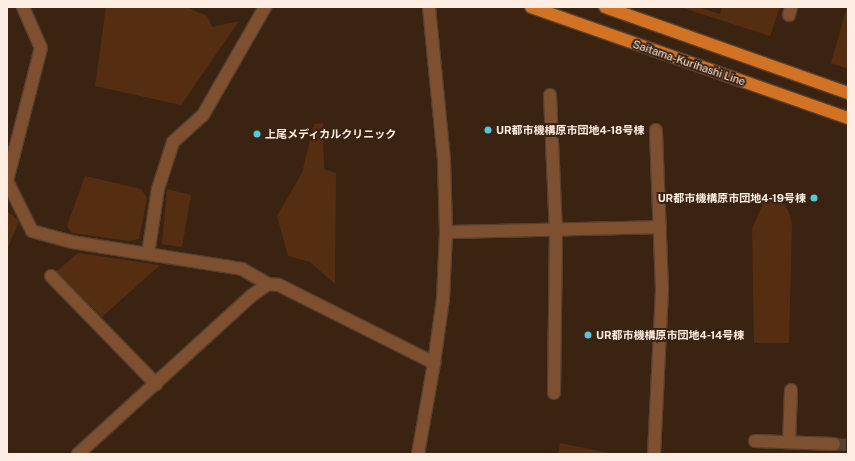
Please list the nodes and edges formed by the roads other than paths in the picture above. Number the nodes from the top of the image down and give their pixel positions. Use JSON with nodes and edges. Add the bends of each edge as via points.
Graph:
{"nodes":[{"id":1,"x":23,"y":7,"type":"edge"},
{"id":2,"x":265,"y":7,"type":"edge"},
{"id":3,"x":429,"y":7,"type":"edge"},
{"id":4,"x":531,"y":7,"type":"edge"},
{"id":5,"x":605,"y":7,"type":"edge"},
{"id":6,"x":848,"y":93,"type":"edge"},
{"id":7,"x":550,"y":96,"type":"dead end"},
{"id":8,"x":848,"y":118,"type":"edge"},
{"id":9,"x":656,"y":130,"type":"dead end"},
{"id":10,"x":7,"y":181,"type":"edge"},
{"id":11,"x":660,"y":228,"type":"junction"},
{"id":12,"x":556,"y":230,"type":"junction"},
{"id":13,"x":446,"y":232,"type":"junction"},
{"id":14,"x":148,"y":254,"type":"junction"},
{"id":15,"x":51,"y":276,"type":"dead end"},
{"id":16,"x":268,"y":284,"type":"junction"},
{"id":17,"x":434,"y":363,"type":"junction"},
{"id":18,"x":156,"y":384,"type":"junction"},
{"id":19,"x":791,"y":390,"type":"dead end"},
{"id":20,"x":554,"y":393,"type":"dead end"},
{"id":21,"x":755,"y":441,"type":"dead end"},
{"id":22,"x":789,"y":442,"type":"junction"},
{"id":23,"x":834,"y":444,"type":"tunnel mouth"},
{"id":24,"x":78,"y":454,"type":"edge"},
{"id":25,"x":418,"y":454,"type":"edge"},
{"id":26,"x":654,"y":454,"type":"edge"}],
"edges":[{"from":1,"to":10,"type":"street","via":[[40,48]]},
{"from":2,"to":14,"type":"street","via":[[203,114],[173,142],[158,189]]},
{"from":3,"to":13,"type":"street","via":[[444,160]]},
{"from":4,"to":8,"type":"main road","name":"Saitama-Kurihashi Line"},
{"from":5,"to":6,"type":"main road"},
{"from":7,"to":12,"type":"street"},
{"from":9,"to":11,"type":"street"},
{"from":10,"to":14,"type":"street","via":[[32,231],[72,242]]},
{"from":11,"to":12,"type":"street"},
{"from":11,"to":26,"type":"street","via":[[662,289]]},
{"from":12,"to":13,"type":"street"},
{"from":12,"to":20,"type":"street"},
{"from":13,"to":17,"type":"street","via":[[443,299]]},
{"from":14,"to":16,"type":"street","via":[[242,269]]},
{"from":15,"to":18,"type":"street"},
{"from":16,"to":17,"type":"street","via":[[279,285]]},
{"from":16,"to":18,"type":"street","via":[[251,296]]},
{"from":17,"to":25,"type":"street"},
{"from":18,"to":24,"type":"street"},
{"from":19,"to":22,"type":"street"},
{"from":21,"to":22,"type":"street"},
{"from":22,"to":23,"type":"street"}]}
